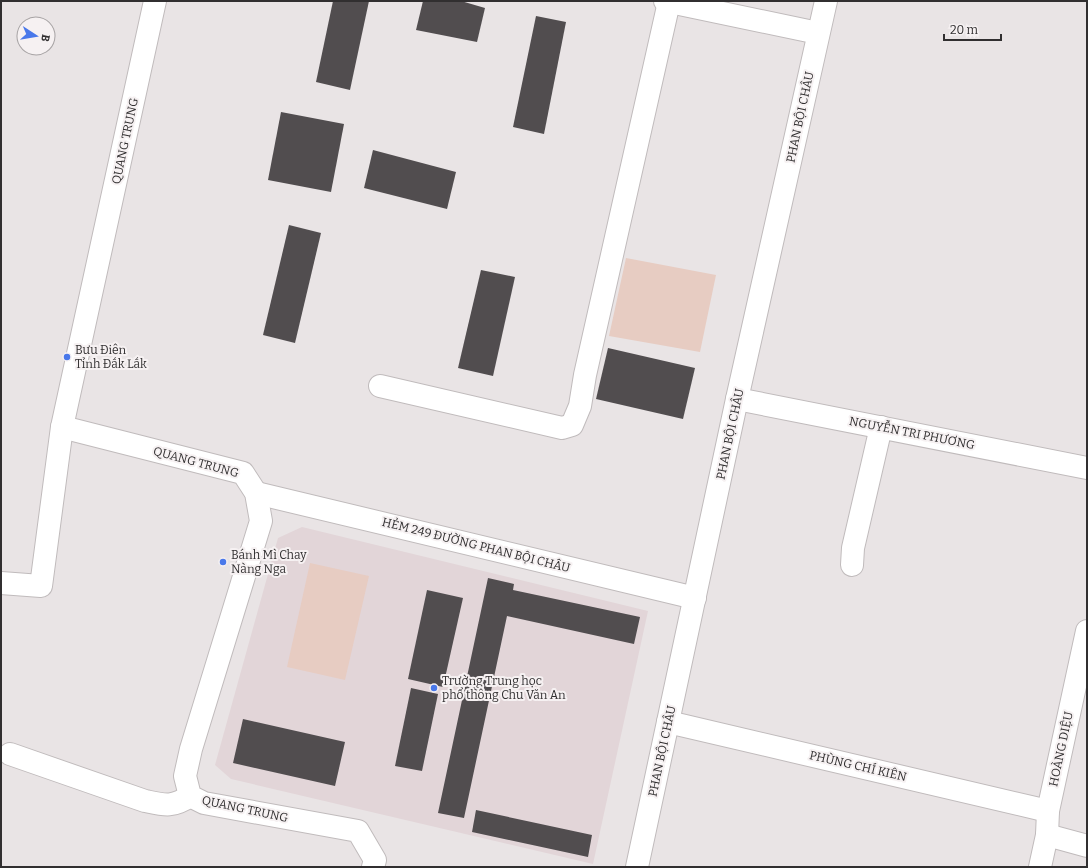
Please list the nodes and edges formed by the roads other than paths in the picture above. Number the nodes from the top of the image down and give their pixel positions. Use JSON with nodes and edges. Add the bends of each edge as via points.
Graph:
{"nodes":[{"id":1,"x":155,"y":1,"type":"edge"},
{"id":2,"x":667,"y":1,"type":"edge"},
{"id":3,"x":826,"y":1,"type":"edge"},
{"id":4,"x":691,"y":4,"type":"edge"},
{"id":5,"x":818,"y":33,"type":"junction"},
{"id":6,"x":380,"y":386,"type":"dead end"},
{"id":7,"x":737,"y":399,"type":"junction"},
{"id":8,"x":62,"y":427,"type":"junction"},
{"id":9,"x":881,"y":427,"type":"junction"},
{"id":10,"x":1087,"y":468,"type":"edge"},
{"id":11,"x":256,"y":493,"type":"junction"},
{"id":12,"x":852,"y":565,"type":"dead end"},
{"id":13,"x":1,"y":584,"type":"edge"},
{"id":14,"x":695,"y":598,"type":"junction"},
{"id":15,"x":1087,"y":631,"type":"edge"},
{"id":16,"x":668,"y":722,"type":"junction"},
{"id":17,"x":10,"y":754,"type":"dead end"},
{"id":18,"x":190,"y":796,"type":"junction"},
{"id":19,"x":1048,"y":811,"type":"junction"},
{"id":20,"x":1047,"y":835,"type":"junction"},
{"id":21,"x":1087,"y":846,"type":"edge"},
{"id":22,"x":373,"y":867,"type":"edge"},
{"id":23,"x":636,"y":867,"type":"edge"},
{"id":24,"x":1040,"y":867,"type":"edge"}],
"edges":[{"from":1,"to":8,"type":"street","name":"QUANG TRUNG"},
{"from":2,"to":4,"type":"street"},
{"from":2,"to":6,"type":"street","via":[[580,406],[572,425],[562,428]]},
{"from":3,"to":5,"type":"street","name":"PHAN BỘI CHÂU"},
{"from":4,"to":5,"type":"street"},
{"from":5,"to":7,"type":"street","name":"PHAN BỘI CHÂU"},
{"from":7,"to":9,"type":"street","name":"NGUYỄN TRI PHƯƠNG"},
{"from":7,"to":14,"type":"street","name":"PHAN BỘI CHÂU"},
{"from":8,"to":11,"type":"street","name":"QUANG TRUNG","via":[[243,473]]},
{"from":8,"to":13,"type":"street","via":[[41,586]]},
{"from":9,"to":10,"type":"street","name":"NGUYỄN TRI PHƯƠNG"},
{"from":9,"to":12,"type":"street","via":[[853,548]]},
{"from":11,"to":14,"type":"street","name":"HẺM 249 ĐƯỜNG PHAN BỘI CHÂU"},
{"from":11,"to":18,"type":"street","name":"QUANG TRUNG","via":[[261,521],[191,749],[185,776]]},
{"from":14,"to":16,"type":"street","name":"PHAN BỘI CHÂU"},
{"from":15,"to":19,"type":"street","name":"HOÀNG DIỆU"},
{"from":16,"to":19,"type":"street","name":"PHÙNG CHÍ KIÊN"},
{"from":16,"to":23,"type":"street","name":"PHAN BỘI CHÂU"},
{"from":17,"to":18,"type":"street","via":[[145,801],[168,805]]},
{"from":18,"to":22,"type":"street","name":"QUANG TRUNG","via":[[204,803],[358,831],[375,860]]},
{"from":19,"to":20,"type":"street","name":"HOÀNG DIỆU"},
{"from":20,"to":21,"type":"street"},
{"from":20,"to":24,"type":"street","name":"HOÀNG DIỆU"}]}
